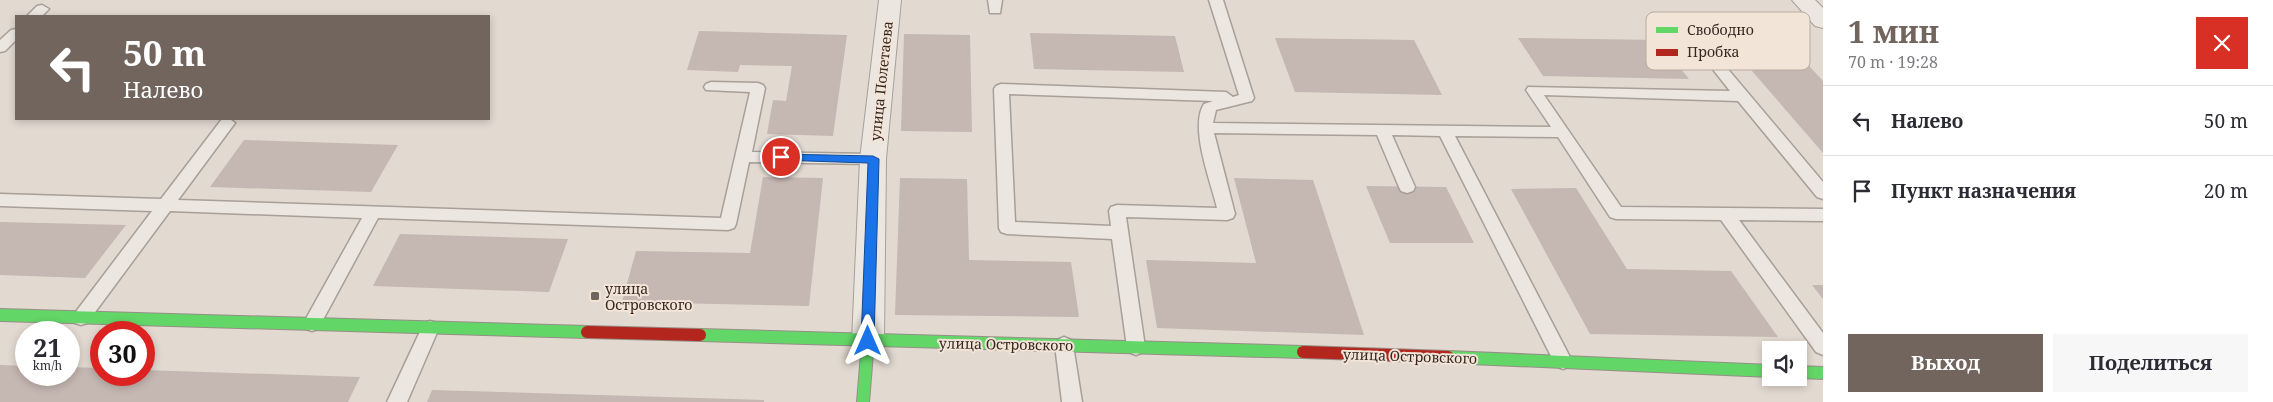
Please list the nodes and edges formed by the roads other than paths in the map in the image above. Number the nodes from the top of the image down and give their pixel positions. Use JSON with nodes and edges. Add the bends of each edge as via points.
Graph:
{"nodes":[{"id":1,"x":890,"y":0,"type":"edge"},
{"id":2,"x":1216,"y":0,"type":"edge"},
{"id":3,"x":1803,"y":0,"type":"edge"},
{"id":4,"x":1823,"y":21,"type":"edge"},
{"id":5,"x":15,"y":34,"type":"edge"},
{"id":6,"x":0,"y":48,"type":"edge"},
{"id":7,"x":1721,"y":70,"type":"edge"},
{"id":8,"x":711,"y":87,"type":"dead end"},
{"id":9,"x":1743,"y":96,"type":"junction"},
{"id":10,"x":1247,"y":98,"type":"junction"},
{"id":11,"x":228,"y":123,"type":"dead end"},
{"id":12,"x":1205,"y":128,"type":"junction"},
{"id":13,"x":1382,"y":130,"type":"junction"},
{"id":14,"x":1445,"y":131,"type":"junction"},
{"id":15,"x":1562,"y":132,"type":"junction"},
{"id":16,"x":744,"y":157,"type":"junction"},
{"id":17,"x":873,"y":159,"type":"junction"},
{"id":18,"x":1406,"y":187,"type":"dead end"},
{"id":19,"x":1823,"y":193,"type":"edge"},
{"id":20,"x":0,"y":200,"type":"edge"},
{"id":21,"x":166,"y":205,"type":"junction"},
{"id":22,"x":373,"y":212,"type":"junction"},
{"id":23,"x":1726,"y":215,"type":"junction"},
{"id":24,"x":1823,"y":215,"type":"edge"},
{"id":25,"x":1120,"y":233,"type":"junction"},
{"id":26,"x":0,"y":315,"type":"edge"},
{"id":27,"x":81,"y":318,"type":"junction"},
{"id":28,"x":312,"y":324,"type":"junction"},
{"id":29,"x":430,"y":328,"type":"junction"},
{"id":30,"x":868,"y":341,"type":"junction"},
{"id":31,"x":1064,"y":346,"type":"junction"},
{"id":32,"x":1136,"y":347,"type":"junction"},
{"id":33,"x":1823,"y":347,"type":"edge"},
{"id":34,"x":1563,"y":361,"type":"junction"},
{"id":35,"x":1762,"y":371,"type":"edge"},
{"id":36,"x":1807,"y":372,"type":"edge"},
{"id":37,"x":1823,"y":373,"type":"edge"},
{"id":38,"x":397,"y":402,"type":"edge"},
{"id":39,"x":863,"y":402,"type":"edge"},
{"id":40,"x":1072,"y":402,"type":"edge"}],
"edges":[{"from":1,"to":17,"type":"street","name":"улица Полетаева"},
{"from":2,"to":10,"type":"lane"},
{"from":3,"to":4,"type":"street"},
{"from":5,"to":6,"type":"lane"},
{"from":7,"to":9,"type":"lane"},
{"from":8,"to":16,"type":"lane","via":[[758,88]]},
{"from":9,"to":15,"type":"lane","via":[[1533,90]]},
{"from":9,"to":19,"type":"lane"},
{"from":10,"to":12,"type":"lane","via":[[1209,107]]},
{"from":10,"to":25,"type":"lane","via":[[1001,89],[1007,228]]},
{"from":11,"to":21,"type":"lane"},
{"from":12,"to":13,"type":"lane"},
{"from":12,"to":25,"type":"lane","via":[[1227,214],[1117,212]]},
{"from":13,"to":14,"type":"lane"},
{"from":13,"to":18,"type":"lane"},
{"from":14,"to":15,"type":"lane"},
{"from":14,"to":34,"type":"lane"},
{"from":15,"to":23,"type":"lane","via":[[1616,213]]},
{"from":16,"to":17,"type":"lane"},
{"from":16,"to":22,"type":"lane","via":[[728,224]]},
{"from":17,"to":30,"type":"street","name":"улица Полетаева"},
{"from":20,"to":21,"type":"lane"},
{"from":21,"to":22,"type":"lane"},
{"from":21,"to":27,"type":"lane"},
{"from":22,"to":28,"type":"lane"},
{"from":23,"to":24,"type":"lane"},
{"from":23,"to":33,"type":"lane"},
{"from":25,"to":32,"type":"lane"},
{"from":26,"to":27,"type":"street","name":"улица Островского"},
{"from":27,"to":28,"type":"street","name":"улица Островского"},
{"from":28,"to":29,"type":"street","name":"улица Островского"},
{"from":29,"to":30,"type":"street","name":"улица Островского"},
{"from":29,"to":38,"type":"lane"},
{"from":30,"to":31,"type":"street","name":"улица Островского"},
{"from":30,"to":39,"type":"street","name":"улица Полетаева"},
{"from":31,"to":32,"type":"street","name":"улица Островского"},
{"from":31,"to":40,"type":"lane"},
{"from":32,"to":34,"type":"street","name":"улица Островского"},
{"from":34,"to":35,"type":"street","name":"улица Островского"},
{"from":36,"to":37,"type":"street"}]}
